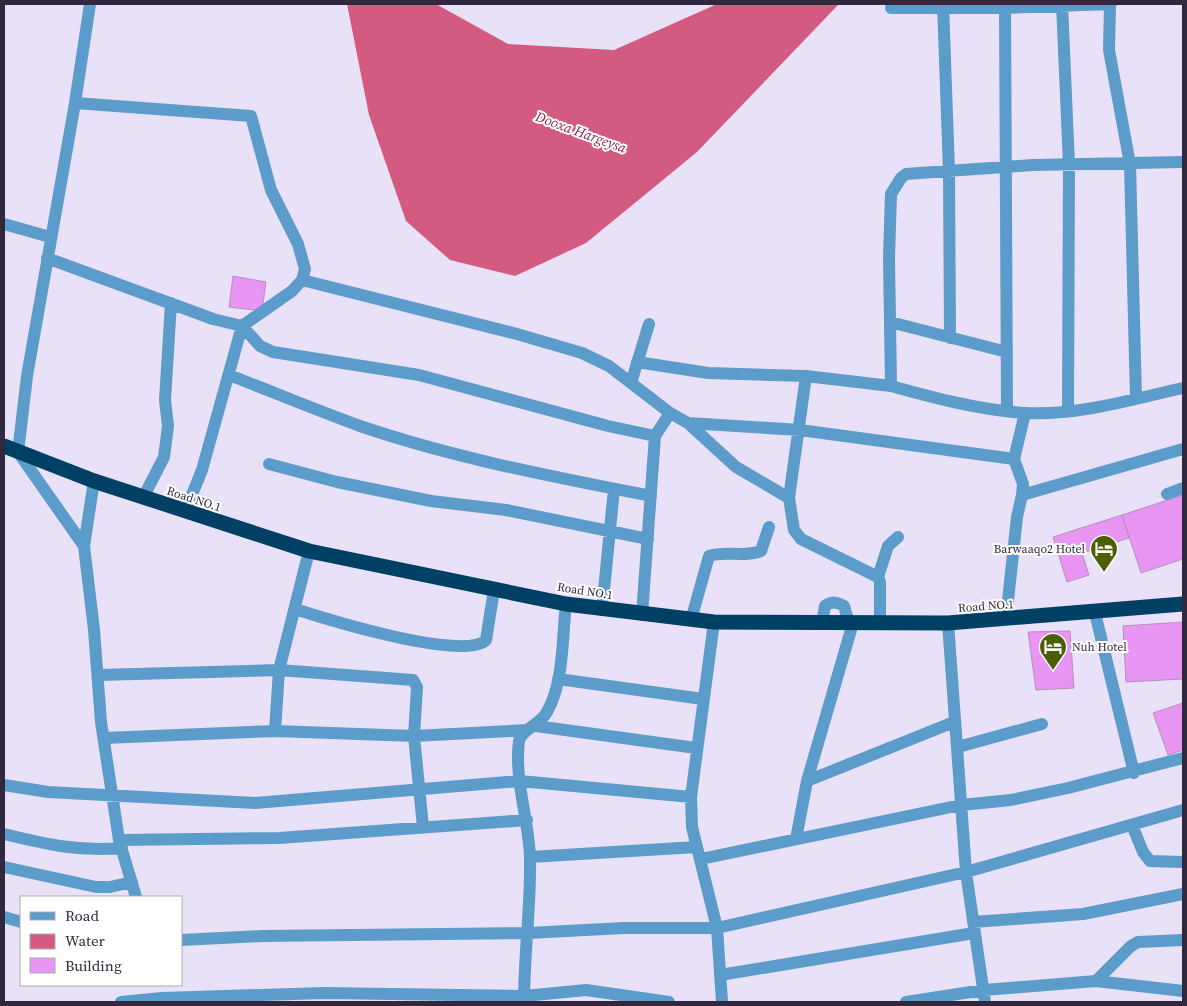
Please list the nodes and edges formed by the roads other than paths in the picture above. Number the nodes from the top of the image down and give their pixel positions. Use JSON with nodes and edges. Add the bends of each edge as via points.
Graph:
{"nodes":[{"id":1,"x":90,"y":4,"type":"edge"},
{"id":2,"x":1111,"y":4,"type":"edge"},
{"id":3,"x":943,"y":5,"type":"edge"},
{"id":4,"x":1062,"y":5,"type":"edge"},
{"id":5,"x":1005,"y":6,"type":"edge"},
{"id":6,"x":891,"y":8,"type":"dead end"},
{"id":7,"x":75,"y":103,"type":"junction"},
{"id":8,"x":1183,"y":162,"type":"edge"},
{"id":9,"x":1130,"y":164,"type":"junction"},
{"id":10,"x":1069,"y":165,"type":"junction"},
{"id":11,"x":1007,"y":167,"type":"junction"},
{"id":12,"x":949,"y":171,"type":"junction"},
{"id":13,"x":4,"y":224,"type":"edge"},
{"id":14,"x":50,"y":237,"type":"junction"},
{"id":15,"x":47,"y":258,"type":"junction"},
{"id":16,"x":302,"y":280,"type":"junction"},
{"id":17,"x":171,"y":303,"type":"junction"},
{"id":18,"x":890,"y":322,"type":"junction"},
{"id":19,"x":649,"y":324,"type":"dead end"},
{"id":20,"x":242,"y":326,"type":"junction"},
{"id":21,"x":950,"y":338,"type":"junction"},
{"id":22,"x":1007,"y":352,"type":"junction"},
{"id":23,"x":637,"y":362,"type":"junction"},
{"id":24,"x":229,"y":375,"type":"junction"},
{"id":25,"x":806,"y":376,"type":"junction"},
{"id":26,"x":631,"y":383,"type":"junction"},
{"id":27,"x":891,"y":386,"type":"junction"},
{"id":28,"x":1183,"y":388,"type":"edge"},
{"id":29,"x":1136,"y":398,"type":"junction"},
{"id":30,"x":1007,"y":410,"type":"junction"},
{"id":31,"x":1068,"y":411,"type":"junction"},
{"id":32,"x":670,"y":413,"type":"junction"},
{"id":33,"x":1026,"y":413,"type":"junction"},
{"id":34,"x":688,"y":423,"type":"junction"},
{"id":35,"x":800,"y":430,"type":"junction"},
{"id":36,"x":655,"y":436,"type":"junction"},
{"id":37,"x":11,"y":449,"type":"edge"},
{"id":38,"x":1183,"y":449,"type":"edge"},
{"id":39,"x":1014,"y":458,"type":"junction"},
{"id":40,"x":268,"y":464,"type":"dead end"},
{"id":41,"x":94,"y":482,"type":"junction"},
{"id":42,"x":1183,"y":488,"type":"edge"},
{"id":43,"x":614,"y":489,"type":"junction"},
{"id":44,"x":1022,"y":494,"type":"junction"},
{"id":45,"x":1167,"y":494,"type":"dead end"},
{"id":46,"x":651,"y":496,"type":"junction"},
{"id":47,"x":143,"y":498,"type":"junction"},
{"id":48,"x":789,"y":498,"type":"junction"},
{"id":49,"x":185,"y":512,"type":"junction"},
{"id":50,"x":769,"y":527,"type":"dead end"},
{"id":51,"x":610,"y":532,"type":"junction"},
{"id":52,"x":898,"y":537,"type":"dead end"},
{"id":53,"x":648,"y":539,"type":"junction"},
{"id":54,"x":84,"y":546,"type":"junction"},
{"id":55,"x":309,"y":551,"type":"junction"},
{"id":56,"x":878,"y":577,"type":"junction"},
{"id":57,"x":494,"y":590,"type":"junction"},
{"id":58,"x":566,"y":604,"type":"junction"},
{"id":59,"x":1183,"y":604,"type":"edge"},
{"id":60,"x":295,"y":609,"type":"junction"},
{"id":61,"x":602,"y":610,"type":"junction"},
{"id":62,"x":1095,"y":613,"type":"junction"},
{"id":63,"x":642,"y":615,"type":"junction"},
{"id":64,"x":691,"y":620,"type":"junction"},
{"id":65,"x":1006,"y":620,"type":"junction"},
{"id":66,"x":714,"y":622,"type":"junction"},
{"id":67,"x":822,"y":623,"type":"junction"},
{"id":68,"x":851,"y":623,"type":"junction"},
{"id":69,"x":880,"y":624,"type":"junction"},
{"id":70,"x":948,"y":624,"type":"junction"},
{"id":71,"x":279,"y":670,"type":"junction"},
{"id":72,"x":98,"y":676,"type":"junction"},
{"id":73,"x":558,"y":679,"type":"junction"},
{"id":74,"x":703,"y":699,"type":"junction"},
{"id":75,"x":954,"y":722,"type":"junction"},
{"id":76,"x":1042,"y":724,"type":"dead end"},
{"id":77,"x":532,"y":728,"type":"junction"},
{"id":78,"x":275,"y":731,"type":"junction"},
{"id":79,"x":414,"y":736,"type":"junction"},
{"id":80,"x":104,"y":738,"type":"junction"},
{"id":81,"x":958,"y":747,"type":"junction"},
{"id":82,"x":696,"y":748,"type":"junction"},
{"id":83,"x":1183,"y":758,"type":"edge"},
{"id":84,"x":1134,"y":773,"type":"junction"},
{"id":85,"x":520,"y":781,"type":"junction"},
{"id":86,"x":807,"y":781,"type":"junction"},
{"id":87,"x":4,"y":785,"type":"edge"},
{"id":88,"x":420,"y":790,"type":"junction"},
{"id":89,"x":110,"y":795,"type":"junction"},
{"id":90,"x":691,"y":797,"type":"junction"},
{"id":91,"x":961,"y":804,"type":"junction"},
{"id":92,"x":1183,"y":810,"type":"edge"},
{"id":93,"x":527,"y":820,"type":"junction"},
{"id":94,"x":1132,"y":825,"type":"junction"},
{"id":95,"x":423,"y":826,"type":"junction"},
{"id":96,"x":4,"y":834,"type":"edge"},
{"id":97,"x":796,"y":839,"type":"junction"},
{"id":98,"x":120,"y":844,"type":"junction"},
{"id":99,"x":699,"y":853,"type":"junction"},
{"id":100,"x":530,"y":857,"type":"junction"},
{"id":101,"x":1183,"y":862,"type":"edge"},
{"id":102,"x":4,"y":867,"type":"edge"},
{"id":103,"x":966,"y":872,"type":"junction"},
{"id":104,"x":132,"y":882,"type":"junction"},
{"id":105,"x":1183,"y":894,"type":"edge"},
{"id":106,"x":136,"y":896,"type":"edge"},
{"id":107,"x":4,"y":917,"type":"edge"},
{"id":108,"x":20,"y":922,"type":"edge"},
{"id":109,"x":974,"y":927,"type":"junction"},
{"id":110,"x":718,"y":928,"type":"junction"},
{"id":111,"x":528,"y":933,"type":"junction"},
{"id":112,"x":182,"y":940,"type":"edge"},
{"id":113,"x":1183,"y":940,"type":"edge"},
{"id":114,"x":720,"y":975,"type":"junction"},
{"id":115,"x":1096,"y":981,"type":"junction"},
{"id":116,"x":159,"y":986,"type":"edge"},
{"id":117,"x":1183,"y":991,"type":"edge"},
{"id":118,"x":985,"y":996,"type":"edge"},
{"id":119,"x":524,"y":999,"type":"edge"},
{"id":120,"x":162,"y":1000,"type":"edge"},
{"id":121,"x":121,"y":1002,"type":"edge"},
{"id":122,"x":669,"y":1002,"type":"edge"},
{"id":123,"x":722,"y":1002,"type":"edge"},
{"id":124,"x":906,"y":1002,"type":"edge"}],
"edges":[{"from":1,"to":7,"type":"street"},
{"from":2,"to":4,"type":"street"},
{"from":2,"to":9,"type":"street","via":[[1110,50]]},
{"from":3,"to":5,"type":"street"},
{"from":3,"to":6,"type":"street"},
{"from":3,"to":12,"type":"street"},
{"from":4,"to":5,"type":"street"},
{"from":4,"to":10,"type":"street"},
{"from":5,"to":11,"type":"street"},
{"from":7,"to":14,"type":"street"},
{"from":7,"to":16,"type":"street","via":[[251,116],[271,190],[302,255],[305,269]]},
{"from":8,"to":9,"type":"street"},
{"from":9,"to":10,"type":"street"},
{"from":9,"to":29,"type":"street"},
{"from":10,"to":11,"type":"street"},
{"from":10,"to":31,"type":"street"},
{"from":11,"to":12,"type":"street"},
{"from":11,"to":22,"type":"street"},
{"from":12,"to":18,"type":"street","via":[[906,174],[891,194]]},
{"from":12,"to":21,"type":"street"},
{"from":13,"to":14,"type":"street"},
{"from":14,"to":15,"type":"street"},
{"from":15,"to":17,"type":"street"},
{"from":15,"to":37,"type":"street","via":[[19,427]]},
{"from":16,"to":20,"type":"street","via":[[292,291]]},
{"from":16,"to":26,"type":"street","via":[[582,353],[610,366]]},
{"from":17,"to":20,"type":"street"},
{"from":17,"to":47,"type":"street","via":[[165,400],[168,426],[164,457]]},
{"from":18,"to":21,"type":"street"},
{"from":18,"to":27,"type":"street"},
{"from":19,"to":23,"type":"street"},
{"from":20,"to":24,"type":"street"},
{"from":20,"to":36,"type":"street","via":[[260,346],[273,352],[419,375]]},
{"from":21,"to":22,"type":"street"},
{"from":22,"to":30,"type":"street"},
{"from":23,"to":25,"type":"street","via":[[708,373]]},
{"from":23,"to":26,"type":"street"},
{"from":24,"to":43,"type":"street","via":[[360,426],[424,445]]},
{"from":24,"to":49,"type":"street","via":[[202,470]]},
{"from":25,"to":27,"type":"street"},
{"from":25,"to":35,"type":"street"},
{"from":26,"to":32,"type":"street"},
{"from":27,"to":30,"type":"street","via":[[943,401]]},
{"from":28,"to":29,"type":"street"},
{"from":29,"to":31,"type":"street"},
{"from":30,"to":33,"type":"street"},
{"from":31,"to":33,"type":"street"},
{"from":32,"to":34,"type":"street"},
{"from":32,"to":36,"type":"street"},
{"from":33,"to":39,"type":"street"},
{"from":34,"to":35,"type":"street"},
{"from":34,"to":48,"type":"street","via":[[736,467]]},
{"from":35,"to":39,"type":"street"},
{"from":35,"to":48,"type":"street"},
{"from":36,"to":46,"type":"street"},
{"from":37,"to":41,"type":"highway","name":"Road NO.1"},
{"from":37,"to":54,"type":"street"},
{"from":38,"to":44,"type":"street"},
{"from":39,"to":44,"type":"street"},
{"from":40,"to":51,"type":"street","via":[[431,501],[506,510]]},
{"from":41,"to":47,"type":"highway","name":"Road NO.1"},
{"from":41,"to":54,"type":"street"},
{"from":42,"to":45,"type":"street"},
{"from":43,"to":46,"type":"street"},
{"from":43,"to":51,"type":"street"},
{"from":44,"to":65,"type":"street"},
{"from":46,"to":53,"type":"street"},
{"from":47,"to":49,"type":"highway","name":"Road NO.1"},
{"from":48,"to":56,"type":"street","via":[[794,530],[801,539]]},
{"from":49,"to":55,"type":"highway","name":"Road NO.1"},
{"from":50,"to":64,"type":"street","via":[[761,551],[749,556],[718,553],[709,556]]},
{"from":51,"to":53,"type":"street"},
{"from":51,"to":61,"type":"street"},
{"from":52,"to":56,"type":"street","via":[[888,546]]},
{"from":53,"to":63,"type":"street"},
{"from":54,"to":72,"type":"street"},
{"from":55,"to":57,"type":"highway","name":"Road NO.1"},
{"from":55,"to":60,"type":"street"},
{"from":56,"to":69,"type":"street"},
{"from":57,"to":58,"type":"highway","name":"Road NO.1"},
{"from":57,"to":60,"type":"street","via":[[486,640],[476,646],[433,644],[358,629]]},
{"from":58,"to":61,"type":"highway","name":"Road NO.1"},
{"from":58,"to":73,"type":"street"},
{"from":59,"to":62,"type":"highway","name":"Road NO.1"},
{"from":60,"to":71,"type":"street"},
{"from":61,"to":63,"type":"highway","name":"Road NO.1"},
{"from":62,"to":65,"type":"highway","name":"Road NO.1"},
{"from":62,"to":84,"type":"street"},
{"from":63,"to":64,"type":"highway","name":"Road NO.1"},
{"from":64,"to":66,"type":"highway","name":"Road NO.1"},
{"from":65,"to":70,"type":"highway","name":"Road NO.1"},
{"from":66,"to":67,"type":"highway","name":"Road NO.1"},
{"from":66,"to":74,"type":"street"},
{"from":67,"to":68,"type":"highway","name":"Road NO.1"},
{"from":67,"to":68,"type":"street","via":[[825,606],[838,602],[844,606]]},
{"from":68,"to":69,"type":"highway","name":"Road NO.1"},
{"from":68,"to":86,"type":"street"},
{"from":69,"to":70,"type":"highway","name":"Road NO.1"},
{"from":70,"to":75,"type":"street"},
{"from":71,"to":72,"type":"street"},
{"from":71,"to":78,"type":"street"},
{"from":71,"to":79,"type":"street","via":[[413,680],[417,687]]},
{"from":72,"to":80,"type":"street"},
{"from":73,"to":74,"type":"street"},
{"from":73,"to":77,"type":"street","via":[[547,714]]},
{"from":74,"to":82,"type":"street"},
{"from":75,"to":81,"type":"street"},
{"from":75,"to":86,"type":"street"},
{"from":76,"to":81,"type":"street"},
{"from":77,"to":79,"type":"street"},
{"from":77,"to":82,"type":"street"},
{"from":77,"to":85,"type":"street","via":[[519,741]]},
{"from":78,"to":79,"type":"street"},
{"from":78,"to":80,"type":"street"},
{"from":79,"to":88,"type":"street"},
{"from":80,"to":89,"type":"street"},
{"from":81,"to":91,"type":"street"},
{"from":82,"to":90,"type":"street"},
{"from":83,"to":84,"type":"street"},
{"from":84,"to":91,"type":"street","via":[[1012,800]]},
{"from":85,"to":88,"type":"street"},
{"from":85,"to":90,"type":"street"},
{"from":85,"to":93,"type":"street"},
{"from":86,"to":97,"type":"street"},
{"from":87,"to":89,"type":"street","via":[[48,792]]},
{"from":88,"to":89,"type":"street","via":[[255,803]]},
{"from":88,"to":95,"type":"street"},
{"from":89,"to":98,"type":"street"},
{"from":90,"to":99,"type":"street","via":[[692,827]]},
{"from":91,"to":97,"type":"street"},
{"from":91,"to":103,"type":"street"},
{"from":92,"to":94,"type":"street"},
{"from":93,"to":95,"type":"street"},
{"from":93,"to":100,"type":"street"},
{"from":94,"to":101,"type":"street","via":[[1150,861]]},
{"from":94,"to":103,"type":"street"},
{"from":95,"to":98,"type":"street","via":[[279,838]]},
{"from":96,"to":98,"type":"street","via":[[55,847],[94,850]]},
{"from":97,"to":99,"type":"street"},
{"from":98,"to":104,"type":"street"},
{"from":99,"to":100,"type":"street"},
{"from":99,"to":110,"type":"street"},
{"from":100,"to":111,"type":"street"},
{"from":102,"to":104,"type":"street","via":[[96,887]]},
{"from":103,"to":109,"type":"street"},
{"from":103,"to":110,"type":"street"},
{"from":104,"to":106,"type":"street"},
{"from":105,"to":109,"type":"street","via":[[1083,914]]},
{"from":107,"to":108,"type":"street"},
{"from":109,"to":114,"type":"street"},
{"from":109,"to":118,"type":"street"},
{"from":110,"to":111,"type":"street"},
{"from":110,"to":114,"type":"street"},
{"from":111,"to":112,"type":"street"},
{"from":111,"to":119,"type":"street"},
{"from":113,"to":115,"type":"street","via":[[1138,942]]},
{"from":114,"to":123,"type":"street"},
{"from":115,"to":117,"type":"street"},
{"from":115,"to":118,"type":"street"},
{"from":116,"to":120,"type":"street"},
{"from":118,"to":124,"type":"street"},
{"from":119,"to":120,"type":"street","via":[[324,993]]},
{"from":119,"to":122,"type":"street","via":[[586,990]]},
{"from":120,"to":121,"type":"street"}]}
